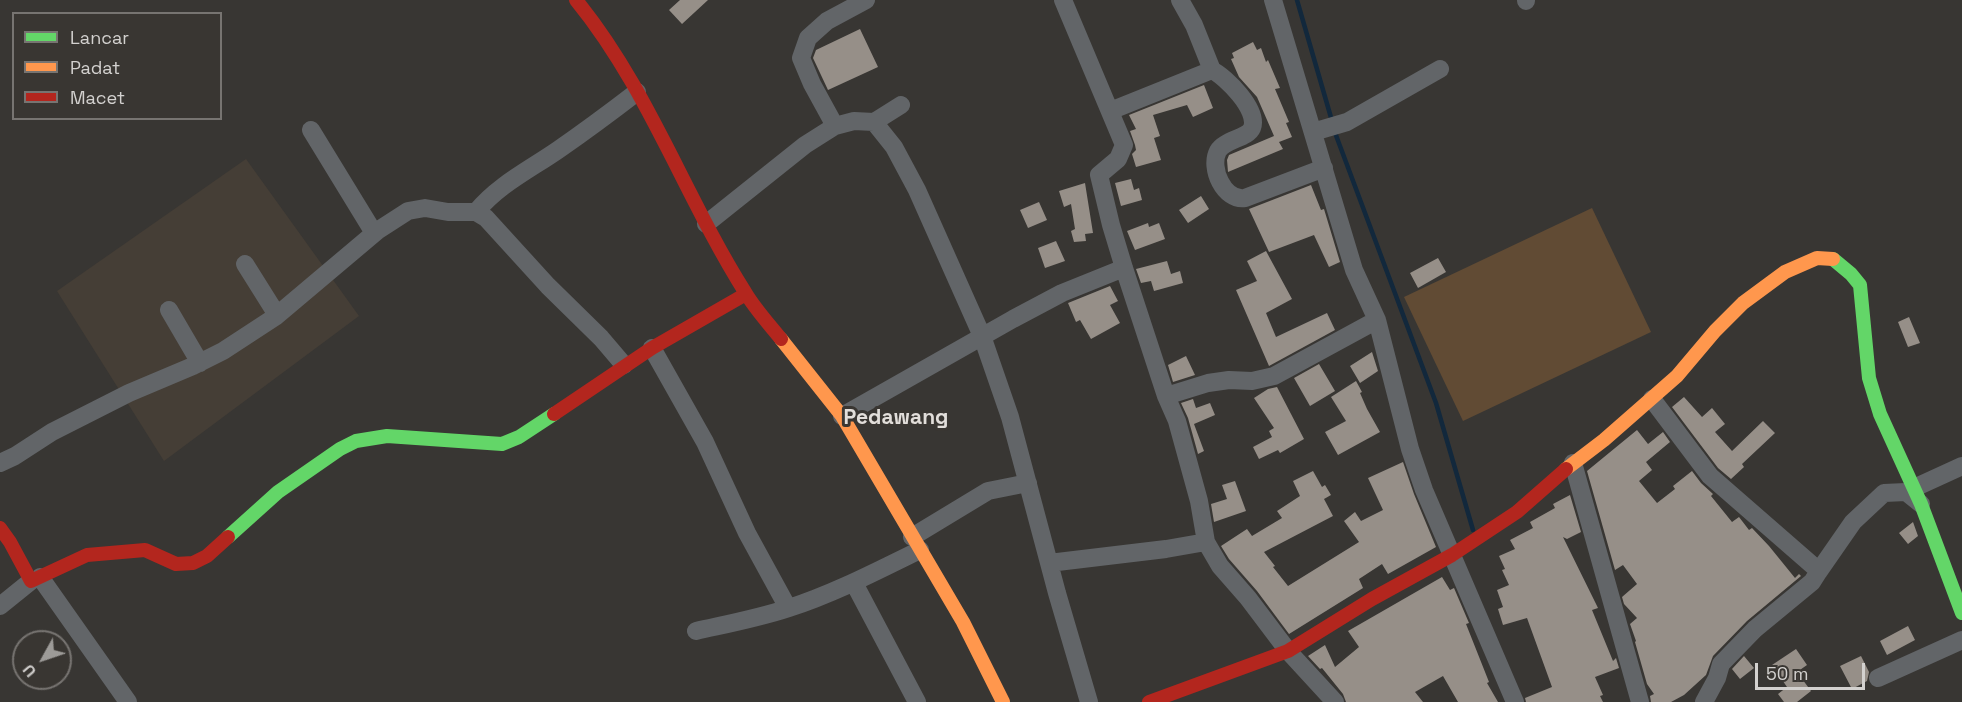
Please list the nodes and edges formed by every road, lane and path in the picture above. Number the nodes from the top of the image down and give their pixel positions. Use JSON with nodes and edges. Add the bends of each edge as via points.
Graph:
{"nodes":[{"id":1,"x":576,"y":0,"type":"edge"},
{"id":2,"x":866,"y":0,"type":"edge"},
{"id":3,"x":1063,"y":0,"type":"edge"},
{"id":4,"x":1180,"y":0,"type":"edge"},
{"id":5,"x":1273,"y":0,"type":"edge"},
{"id":6,"x":1440,"y":69,"type":"dead end"},
{"id":7,"x":1212,"y":70,"type":"junction"},
{"id":8,"x":637,"y":93,"type":"junction"},
{"id":9,"x":901,"y":105,"type":"dead end"},
{"id":10,"x":1110,"y":111,"type":"junction"},
{"id":11,"x":874,"y":122,"type":"junction"},
{"id":12,"x":835,"y":126,"type":"junction"},
{"id":13,"x":311,"y":130,"type":"dead end"},
{"id":14,"x":1318,"y":131,"type":"junction"},
{"id":15,"x":1324,"y":168,"type":"junction"},
{"id":16,"x":476,"y":212,"type":"junction"},
{"id":17,"x":706,"y":224,"type":"junction"},
{"id":18,"x":374,"y":233,"type":"junction"},
{"id":19,"x":245,"y":264,"type":"dead end"},
{"id":20,"x":1124,"y":267,"type":"junction"},
{"id":21,"x":746,"y":294,"type":"junction"},
{"id":22,"x":169,"y":310,"type":"dead end"},
{"id":23,"x":277,"y":315,"type":"junction"},
{"id":24,"x":1377,"y":320,"type":"junction"},
{"id":25,"x":982,"y":336,"type":"junction"},
{"id":26,"x":651,"y":348,"type":"junction"},
{"id":27,"x":200,"y":363,"type":"junction"},
{"id":28,"x":624,"y":365,"type":"junction"},
{"id":29,"x":1166,"y":396,"type":"junction"},
{"id":30,"x":1652,"y":399,"type":"junction"},
{"id":31,"x":842,"y":416,"type":"junction"},
{"id":32,"x":0,"y":463,"type":"edge"},
{"id":33,"x":1573,"y":463,"type":"junction"},
{"id":34,"x":1962,"y":466,"type":"edge"},
{"id":35,"x":1028,"y":483,"type":"junction"},
{"id":36,"x":1918,"y":496,"type":"junction"},
{"id":37,"x":0,"y":528,"type":"edge"},
{"id":38,"x":1206,"y":542,"type":"junction"},
{"id":39,"x":916,"y":544,"type":"junction"},
{"id":40,"x":1452,"y":555,"type":"junction"},
{"id":41,"x":1049,"y":564,"type":"junction"},
{"id":42,"x":1819,"y":571,"type":"junction"},
{"id":43,"x":36,"y":579,"type":"junction"},
{"id":44,"x":854,"y":583,"type":"junction"},
{"id":45,"x":0,"y":606,"type":"edge"},
{"id":46,"x":788,"y":608,"type":"junction"},
{"id":47,"x":1962,"y":613,"type":"edge"},
{"id":48,"x":696,"y":631,"type":"dead end"},
{"id":49,"x":1962,"y":640,"type":"edge"},
{"id":50,"x":1288,"y":651,"type":"junction"},
{"id":51,"x":1878,"y":678,"type":"dead end"},
{"id":52,"x":128,"y":702,"type":"edge"},
{"id":53,"x":917,"y":702,"type":"edge"},
{"id":54,"x":1003,"y":702,"type":"edge"},
{"id":55,"x":1089,"y":702,"type":"edge"},
{"id":56,"x":1149,"y":702,"type":"edge"},
{"id":57,"x":1335,"y":702,"type":"edge"},
{"id":58,"x":1515,"y":702,"type":"edge"},
{"id":59,"x":1640,"y":702,"type":"edge"},
{"id":60,"x":1704,"y":702,"type":"edge"}],
"edges":[{"from":1,"to":8,"type":"street","via":[[599,28]]},
{"from":2,"to":12,"type":"street","via":[[827,21],[808,38],[801,58]]},
{"from":3,"to":10,"type":"street"},
{"from":4,"to":7,"type":"street"},
{"from":5,"to":14,"type":"street","via":[[1304,109]]},
{"from":6,"to":14,"type":"street","via":[[1341,124]]},
{"from":7,"to":10,"type":"street"},
{"from":7,"to":15,"type":"street","via":[[1234,88],[1250,111],[1250,131],[1223,145],[1216,156],[1219,179],[1234,198],[1245,198]]},
{"from":8,"to":16,"type":"street","via":[[504,185]]},
{"from":8,"to":17,"type":"street"},
{"from":9,"to":11,"type":"street"},
{"from":10,"to":20,"type":"street","via":[[1124,145],[1118,159],[1099,175]]},
{"from":11,"to":12,"type":"street","via":[[854,121]]},
{"from":11,"to":25,"type":"street","via":[[894,147],[917,190]]},
{"from":12,"to":17,"type":"street","via":[[805,145]]},
{"from":13,"to":18,"type":"street"},
{"from":14,"to":15,"type":"street"},
{"from":15,"to":24,"type":"street","via":[[1354,270]]},
{"from":16,"to":18,"type":"street","via":[[425,208],[408,211]]},
{"from":16,"to":28,"type":"street","via":[[486,218]]},
{"from":17,"to":21,"type":"street"},
{"from":18,"to":23,"type":"street"},
{"from":19,"to":23,"type":"street"},
{"from":20,"to":25,"type":"street","via":[[1062,293]]},
{"from":20,"to":29,"type":"street"},
{"from":21,"to":26,"type":"street"},
{"from":21,"to":31,"type":"street"},
{"from":22,"to":27,"type":"street"},
{"from":23,"to":27,"type":"street"},
{"from":24,"to":29,"type":"street","via":[[1274,376],[1208,383]]},
{"from":24,"to":40,"type":"street","via":[[1410,449]]},
{"from":25,"to":31,"type":"street"},
{"from":25,"to":35,"type":"street","via":[[1011,417]]},
{"from":26,"to":28,"type":"street"},
{"from":26,"to":46,"type":"street","via":[[705,442],[747,534]]},
{"from":27,"to":32,"type":"street","via":[[129,393]]},
{"from":28,"to":43,"type":"street","via":[[519,437],[502,444],[420,436],[356,441],[278,492],[207,556],[192,563],[176,564],[145,550],[87,555]]},
{"from":29,"to":38,"type":"street","via":[[1199,501]]},
{"from":30,"to":33,"type":"street"},
{"from":30,"to":36,"type":"street","via":[[1743,303],[1785,272],[1817,258],[1832,259],[1860,285],[1869,378],[1880,414]]},
{"from":30,"to":42,"type":"street","via":[[1710,476]]},
{"from":31,"to":39,"type":"street"},
{"from":33,"to":40,"type":"street","via":[[1517,512]]},
{"from":33,"to":59,"type":"street"},
{"from":34,"to":36,"type":"street"},
{"from":35,"to":39,"type":"street","via":[[988,491]]},
{"from":35,"to":41,"type":"street"},
{"from":36,"to":42,"type":"street","via":[[1884,493],[1853,522]]},
{"from":36,"to":47,"type":"street"},
{"from":37,"to":43,"type":"street"},
{"from":38,"to":41,"type":"street"},
{"from":38,"to":50,"type":"street","via":[[1220,566]]},
{"from":39,"to":44,"type":"street"},
{"from":39,"to":54,"type":"street","via":[[963,622]]},
{"from":40,"to":50,"type":"street"},
{"from":40,"to":58,"type":"street"},
{"from":41,"to":55,"type":"street"},
{"from":42,"to":60,"type":"street","via":[[1720,664],[1718,678]]},
{"from":43,"to":45,"type":"street"},
{"from":43,"to":52,"type":"street"},
{"from":44,"to":46,"type":"street"},
{"from":44,"to":53,"type":"street"},
{"from":46,"to":48,"type":"street"},
{"from":49,"to":51,"type":"street"},
{"from":50,"to":56,"type":"street"},
{"from":50,"to":57,"type":"street"}]}
